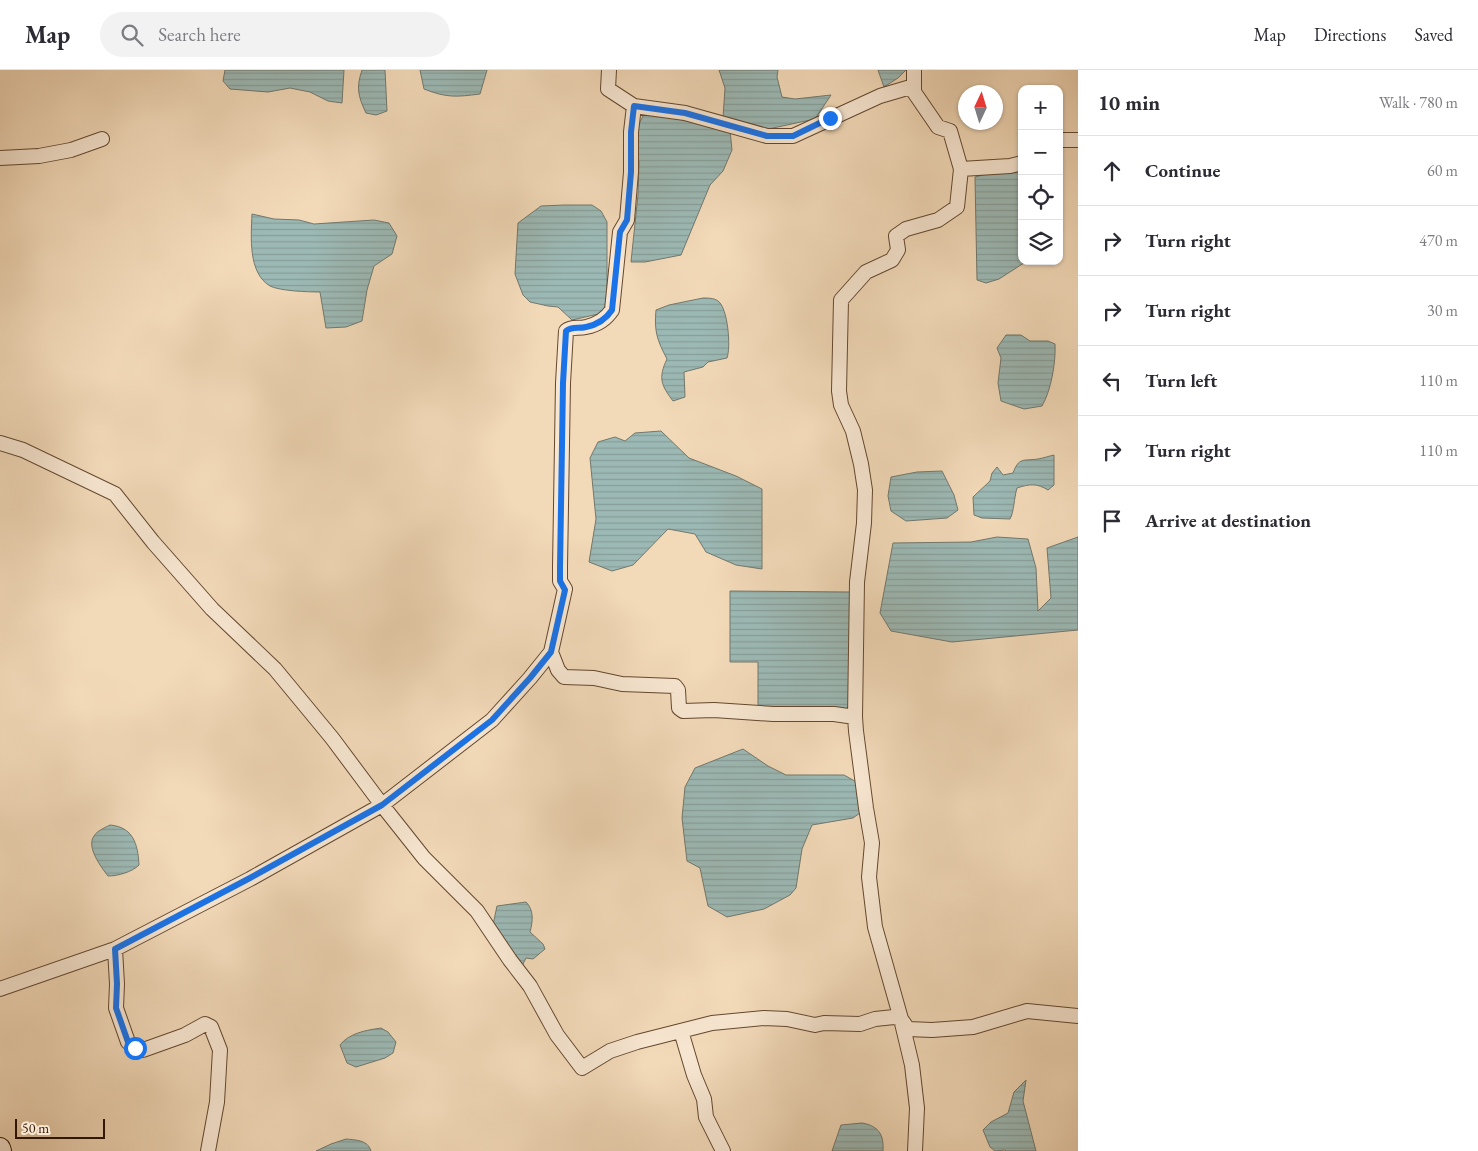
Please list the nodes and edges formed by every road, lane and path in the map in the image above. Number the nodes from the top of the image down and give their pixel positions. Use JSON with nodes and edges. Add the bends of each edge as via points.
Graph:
{"nodes":[{"id":1,"x":610,"y":70,"type":"edge"},
{"id":2,"x":914,"y":70,"type":"edge"},
{"id":3,"x":914,"y":86,"type":"junction"},
{"id":4,"x":634,"y":106,"type":"junction"},
{"id":5,"x":102,"y":139,"type":"dead end"},
{"id":6,"x":1063,"y":140,"type":"edge"},
{"id":7,"x":1078,"y":140,"type":"edge"},
{"id":8,"x":0,"y":158,"type":"edge"},
{"id":9,"x":1018,"y":164,"type":"edge"},
{"id":10,"x":961,"y":169,"type":"junction"},
{"id":11,"x":0,"y":442,"type":"edge"},
{"id":12,"x":551,"y":652,"type":"junction"},
{"id":13,"x":855,"y":717,"type":"junction"},
{"id":14,"x":382,"y":805,"type":"junction"},
{"id":15,"x":115,"y":949,"type":"junction"},
{"id":16,"x":0,"y":989,"type":"edge"},
{"id":17,"x":1078,"y":1016,"type":"edge"},
{"id":18,"x":901,"y":1019,"type":"junction"},
{"id":19,"x":681,"y":1031,"type":"junction"},
{"id":20,"x":208,"y":1151,"type":"edge"},
{"id":21,"x":723,"y":1151,"type":"edge"},
{"id":22,"x":915,"y":1151,"type":"edge"}],
"edges":[{"from":1,"to":4,"type":"street","via":[[608,89]]},
{"from":2,"to":3,"type":"street"},
{"from":3,"to":4,"type":"street","via":[[880,96],[793,136],[767,136],[685,113]]},
{"from":3,"to":10,"type":"street","via":[[914,92],[938,127],[950,131]]},
{"from":4,"to":12,"type":"street","via":[[627,220],[620,232],[612,310],[605,319],[566,331],[560,568],[560,581],[565,590]]},
{"from":5,"to":8,"type":"street","via":[[71,150],[39,156]]},
{"from":6,"to":7,"type":"street"},
{"from":9,"to":10,"type":"street"},
{"from":10,"to":13,"type":"street","via":[[957,207],[938,220],[906,229],[896,236],[898,250],[892,260],[866,272],[841,300],[840,398],[853,431],[865,490],[857,582]]},
{"from":11,"to":14,"type":"street","via":[[114,494],[212,609],[275,668]]},
{"from":12,"to":13,"type":"street","via":[[564,677],[675,686],[679,708],[683,711]]},
{"from":12,"to":14,"type":"street","via":[[492,720]]},
{"from":13,"to":18,"type":"street","via":[[872,843],[869,877],[875,927]]},
{"from":14,"to":15,"type":"street"},
{"from":14,"to":19,"type":"street","via":[[424,858],[477,911],[582,1068],[610,1051]]},
{"from":15,"to":16,"type":"street"},
{"from":15,"to":20,"type":"street","via":[[116,1008],[128,1042],[135,1048],[144,1050],[205,1024],[211,1027],[220,1050],[217,1102]]},
{"from":17,"to":18,"type":"street","via":[[1026,1011],[973,1027],[932,1030],[908,1028]]},
{"from":18,"to":19,"type":"street","via":[[814,1025],[764,1018],[712,1023]]},
{"from":18,"to":22,"type":"street","via":[[912,1066],[917,1108]]},
{"from":19,"to":21,"type":"street","via":[[704,1099],[706,1117]]}]}
